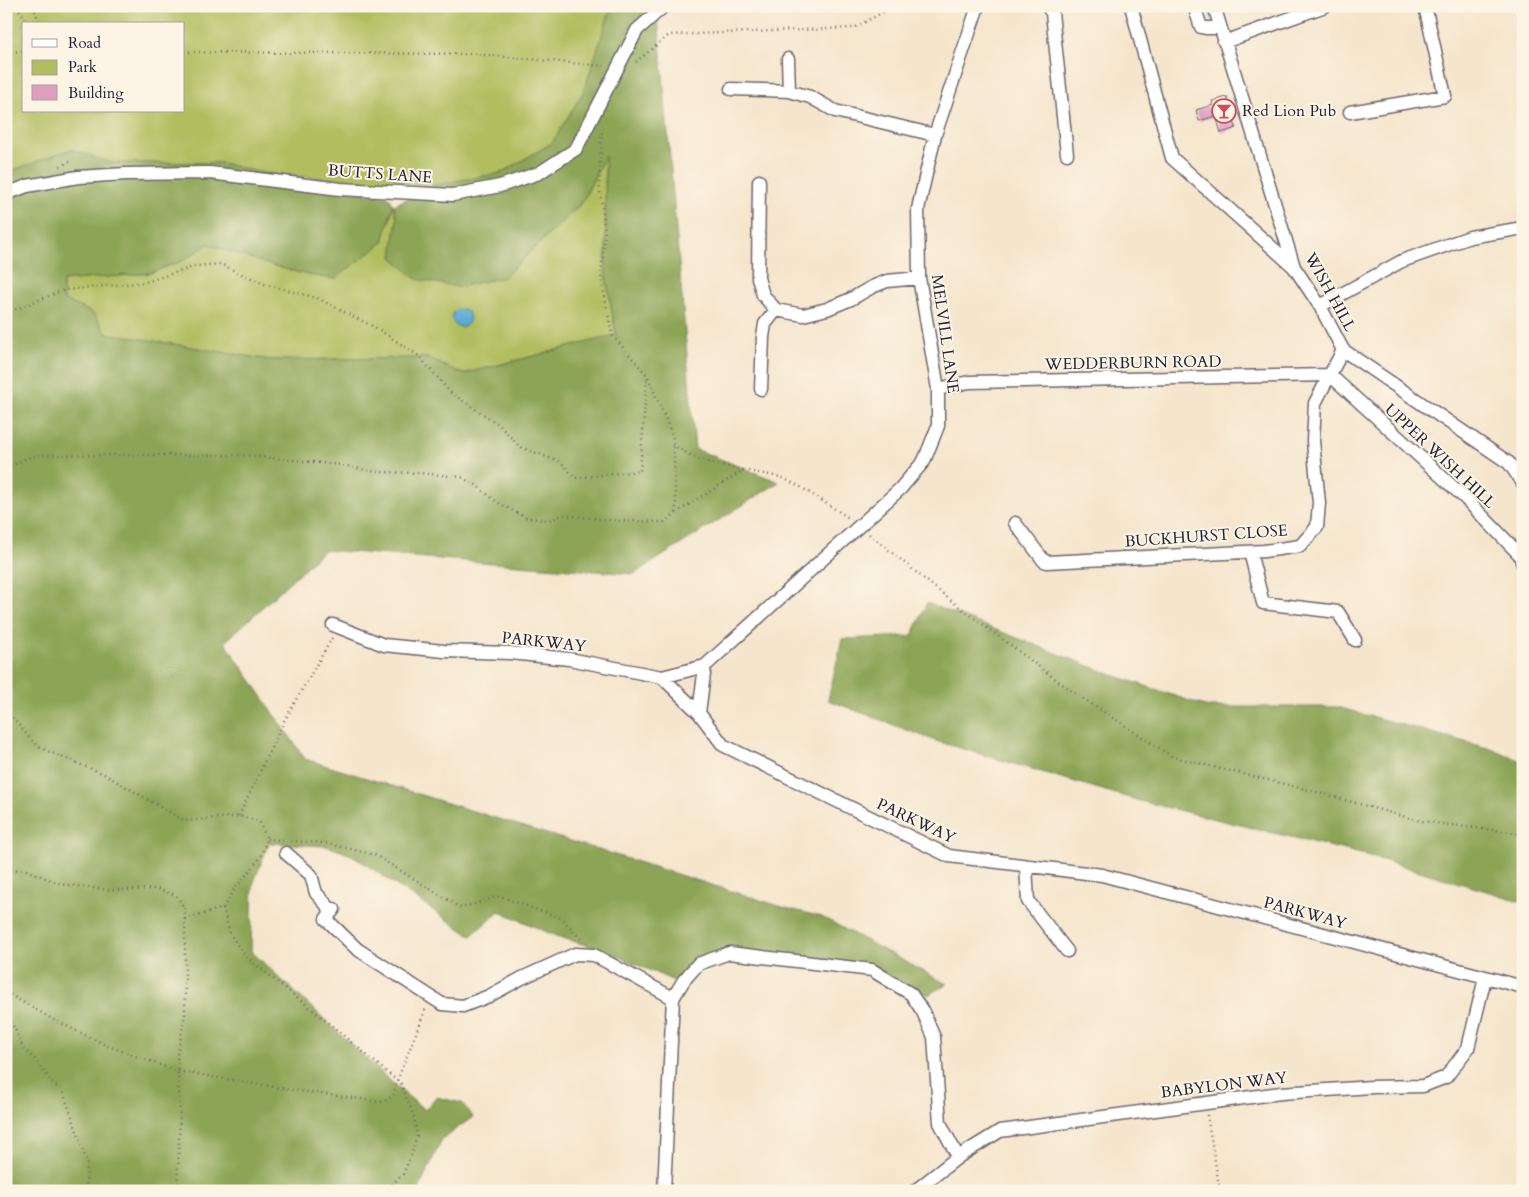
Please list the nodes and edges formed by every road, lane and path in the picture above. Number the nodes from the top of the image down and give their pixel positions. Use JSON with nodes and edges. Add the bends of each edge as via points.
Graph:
{"nodes":[{"id":1,"x":16,"y":6,"type":"edge"},
{"id":2,"x":33,"y":6,"type":"edge"},
{"id":3,"x":664,"y":6,"type":"edge"},
{"id":4,"x":894,"y":6,"type":"edge"},
{"id":5,"x":978,"y":6,"type":"edge"},
{"id":6,"x":1048,"y":6,"type":"edge"},
{"id":7,"x":1131,"y":6,"type":"edge"},
{"id":8,"x":1194,"y":6,"type":"edge"},
{"id":9,"x":1214,"y":6,"type":"edge"},
{"id":10,"x":1325,"y":6,"type":"edge"},
{"id":11,"x":1425,"y":6,"type":"edge"},
{"id":12,"x":28,"y":22,"type":"edge"},
{"id":13,"x":39,"y":22,"type":"edge"},
{"id":14,"x":1220,"y":28,"type":"junction"},
{"id":15,"x":1224,"y":42,"type":"junction"},
{"id":16,"x":22,"y":51,"type":"edge"},
{"id":17,"x":6,"y":52,"type":"edge"},
{"id":18,"x":185,"y":52,"type":"edge"},
{"id":19,"x":788,"y":59,"type":"dead end"},
{"id":20,"x":596,"y":65,"type":"dead end"},
{"id":21,"x":631,"y":66,"type":"dead end"},
{"id":22,"x":731,"y":89,"type":"dead end"},
{"id":23,"x":789,"y":91,"type":"junction"},
{"id":24,"x":1350,"y":112,"type":"dead end"},
{"id":25,"x":602,"y":121,"type":"dead end"},
{"id":26,"x":935,"y":135,"type":"junction"},
{"id":27,"x":1067,"y":154,"type":"dead end"},
{"id":28,"x":759,"y":181,"type":"dead end"},
{"id":29,"x":6,"y":194,"type":"edge"},
{"id":30,"x":1523,"y":228,"type":"edge"},
{"id":31,"x":1294,"y":267,"type":"junction"},
{"id":32,"x":919,"y":278,"type":"junction"},
{"id":33,"x":1320,"y":306,"type":"junction"},
{"id":34,"x":776,"y":310,"type":"junction"},
{"id":35,"x":6,"y":313,"type":"edge"},
{"id":36,"x":1343,"y":350,"type":"junction"},
{"id":37,"x":647,"y":375,"type":"junction"},
{"id":38,"x":1330,"y":376,"type":"junction"},
{"id":39,"x":761,"y":389,"type":"dead end"},
{"id":40,"x":938,"y":389,"type":"junction"},
{"id":41,"x":672,"y":445,"type":"junction"},
{"id":42,"x":6,"y":468,"type":"edge"},
{"id":43,"x":743,"y":470,"type":"junction"},
{"id":44,"x":1523,"y":483,"type":"edge"},
{"id":45,"x":676,"y":513,"type":"junction"},
{"id":46,"x":1015,"y":523,"type":"dead end"},
{"id":47,"x":859,"y":525,"type":"junction"},
{"id":48,"x":1250,"y":552,"type":"junction"},
{"id":49,"x":1523,"y":564,"type":"edge"},
{"id":50,"x":335,"y":626,"type":"joint"},
{"id":51,"x":1355,"y":640,"type":"dead end"},
{"id":52,"x":705,"y":666,"type":"junction"},
{"id":53,"x":662,"y":677,"type":"junction"},
{"id":54,"x":6,"y":710,"type":"edge"},
{"id":55,"x":699,"y":713,"type":"junction"},
{"id":56,"x":239,"y":816,"type":"junction"},
{"id":57,"x":1523,"y":834,"type":"edge"},
{"id":58,"x":267,"y":839,"type":"junction"},
{"id":59,"x":286,"y":853,"type":"dead end"},
{"id":60,"x":1026,"y":866,"type":"junction"},
{"id":61,"x":6,"y":869,"type":"edge"},
{"id":62,"x":223,"y":908,"type":"junction"},
{"id":63,"x":185,"y":919,"type":"junction"},
{"id":64,"x":1067,"y":951,"type":"dead end"},
{"id":65,"x":594,"y":954,"type":"junction"},
{"id":66,"x":1485,"y":978,"type":"junction"},
{"id":67,"x":1523,"y":988,"type":"edge"},
{"id":68,"x":6,"y":992,"type":"edge"},
{"id":69,"x":430,"y":997,"type":"junction"},
{"id":70,"x":673,"y":998,"type":"junction"},
{"id":71,"x":6,"y":1019,"type":"edge"},
{"id":72,"x":177,"y":1071,"type":"junction"},
{"id":73,"x":397,"y":1081,"type":"junction"},
{"id":74,"x":1205,"y":1104,"type":"junction"},
{"id":75,"x":958,"y":1157,"type":"junction"},
{"id":76,"x":86,"y":1191,"type":"edge"},
{"id":77,"x":177,"y":1191,"type":"edge"},
{"id":78,"x":385,"y":1191,"type":"edge"},
{"id":79,"x":664,"y":1191,"type":"edge"},
{"id":80,"x":915,"y":1191,"type":"edge"},
{"id":81,"x":1220,"y":1191,"type":"edge"}],
"edges":[{"from":1,"to":12,"type":"path"},
{"from":2,"to":13,"type":"path"},
{"from":3,"to":29,"type":"street","name":"BUTTS LANE","via":[[638,30],[576,149],[539,173],[500,186],[453,195],[340,189],[210,173],[126,174],[78,177],[28,186]]},
{"from":4,"to":21,"type":"path","via":[[854,28],[669,35]]},
{"from":5,"to":26,"type":"street","name":"MELVILL LANE"},
{"from":6,"to":27,"type":"street","via":[[1052,13]]},
{"from":7,"to":31,"type":"street","via":[[1172,158]]},
{"from":8,"to":14,"type":"street","via":[[1201,27]]},
{"from":9,"to":14,"type":"street","name":"WISH HILL"},
{"from":10,"to":15,"type":"street"},
{"from":11,"to":24,"type":"street","via":[[1445,96]]},
{"from":14,"to":15,"type":"street","name":"WISH HILL"},
{"from":15,"to":31,"type":"street","name":"WISH HILL"},
{"from":16,"to":17,"type":"path"},
{"from":18,"to":20,"type":"path","via":[[475,54]]},
{"from":19,"to":23,"type":"street"},
{"from":22,"to":23,"type":"street"},
{"from":23,"to":26,"type":"street","via":[[810,97],[835,111]]},
{"from":25,"to":37,"type":"path","via":[[599,183],[605,231],[601,276],[612,335]]},
{"from":26,"to":32,"type":"street","name":"MELVILL LANE","via":[[918,209]]},
{"from":28,"to":34,"type":"street","via":[[758,278],[763,295]]},
{"from":30,"to":33,"type":"street","via":[[1470,237],[1402,261]]},
{"from":31,"to":33,"type":"street","name":"WISH HILL"},
{"from":32,"to":34,"type":"street","via":[[872,286],[851,299],[803,315]]},
{"from":32,"to":40,"type":"street","name":"MELVILL LANE"},
{"from":33,"to":36,"type":"street","name":"WISH HILL"},
{"from":34,"to":39,"type":"street","via":[[765,324],[762,337]]},
{"from":35,"to":37,"type":"path","via":[[64,290],[146,282],[196,266],[220,264],[264,284],[317,298],[378,329],[418,356],[451,393],[498,424],[520,447],[561,462],[575,478],[640,471]]},
{"from":36,"to":38,"type":"street","name":"BUCKHURST CLOSE"},
{"from":36,"to":44,"type":"street","name":"WISH HILL","via":[[1509,463]]},
{"from":37,"to":41,"type":"path","via":[[673,437]]},
{"from":38,"to":40,"type":"street","name":"WEDDERBURN ROAD","via":[[969,382]]},
{"from":38,"to":48,"type":"street","name":"BUCKHURST CLOSE","via":[[1316,402],[1313,441],[1319,503],[1317,527],[1300,546]]},
{"from":38,"to":49,"type":"street","name":"UPPER WISH HILL","via":[[1465,498],[1520,555]]},
{"from":40,"to":47,"type":"street","name":"MELVILL LANE","via":[[938,426],[924,461],[900,489]]},
{"from":41,"to":43,"type":"path","via":[[700,460]]},
{"from":41,"to":45,"type":"path"},
{"from":42,"to":45,"type":"path","via":[[41,455],[242,455],[342,465],[376,472],[420,472],[460,478],[527,518],[549,520],[564,515],[664,522]]},
{"from":43,"to":45,"type":"path"},
{"from":43,"to":47,"type":"path","via":[[780,477],[799,486]]},
{"from":46,"to":48,"type":"street","name":"BUCKHURST CLOSE","via":[[1044,561]]},
{"from":47,"to":52,"type":"street","name":"MELVILL LANE"},
{"from":47,"to":57,"type":"path","via":[[949,599],[1070,690],[1173,757],[1420,821]]},
{"from":48,"to":51,"type":"street","via":[[1263,603],[1338,612]]},
{"from":50,"to":53,"type":"street","name":"PARKWAY","via":[[384,645],[569,659]]},
{"from":50,"to":56,"type":"path","via":[[331,640],[284,720]]},
{"from":52,"to":53,"type":"street"},
{"from":52,"to":55,"type":"street"},
{"from":53,"to":55,"type":"street","name":"PARKWAY"},
{"from":54,"to":56,"type":"path","via":[[34,743],[47,751],[104,774],[185,820]]},
{"from":55,"to":60,"type":"street","name":"PARKWAY","via":[[723,745],[949,856]]},
{"from":56,"to":58,"type":"path","via":[[259,821]]},
{"from":58,"to":62,"type":"path","via":[[260,858]]},
{"from":58,"to":65,"type":"path","via":[[326,843],[375,855],[462,908],[500,896],[563,919]]},
{"from":59,"to":69,"type":"street","via":[[311,875],[316,894],[333,910],[326,919],[357,949]]},
{"from":60,"to":64,"type":"street","via":[[1028,901]]},
{"from":60,"to":66,"type":"street","name":"PARKWAY","via":[[1102,876]]},
{"from":61,"to":63,"type":"path","via":[[26,870],[61,884],[111,890],[156,889],[176,894],[186,908]]},
{"from":62,"to":63,"type":"path"},
{"from":62,"to":73,"type":"path","via":[[230,934],[246,957]]},
{"from":63,"to":72,"type":"path","via":[[185,1015]]},
{"from":65,"to":69,"type":"street","via":[[575,954],[464,1006],[442,1004]]},
{"from":65,"to":70,"type":"street"},
{"from":66,"to":67,"type":"street","name":"PARKWAY"},
{"from":66,"to":74,"type":"street","name":"BABYLON WAY","via":[[1468,1048],[1446,1077],[1423,1086],[1281,1093]]},
{"from":68,"to":72,"type":"path","via":[[108,1046]]},
{"from":69,"to":73,"type":"path"},
{"from":70,"to":75,"type":"street","via":[[698,964],[728,953],[872,970],[911,994],[923,1012],[934,1037],[940,1123]]},
{"from":70,"to":79,"type":"street"},
{"from":71,"to":76,"type":"path","via":[[23,1048],[62,1090],[87,1163]]},
{"from":72,"to":73,"type":"path","via":[[383,1102],[393,1096]]},
{"from":72,"to":77,"type":"path","via":[[180,1116]]},
{"from":73,"to":78,"type":"path","via":[[414,1117],[417,1135],[403,1174]]},
{"from":74,"to":75,"type":"street","name":"BABYLON WAY","via":[[1000,1131]]},
{"from":74,"to":81,"type":"path"},
{"from":75,"to":80,"type":"street","name":"BABYLON WAY"}]}
